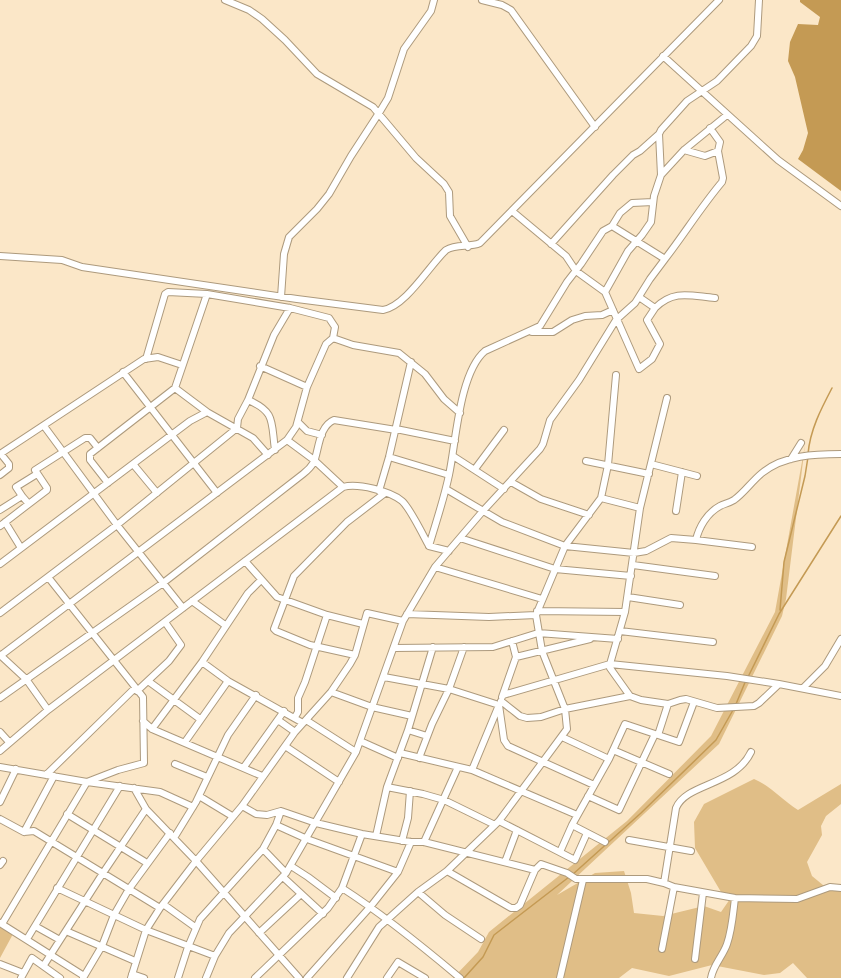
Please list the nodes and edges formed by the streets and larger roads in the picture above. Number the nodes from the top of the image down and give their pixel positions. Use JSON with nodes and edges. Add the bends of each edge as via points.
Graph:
{"nodes":[{"id":1,"x":226,"y":0,"type":"edge"},
{"id":2,"x":434,"y":0,"type":"edge"},
{"id":3,"x":482,"y":0,"type":"edge"},
{"id":4,"x":718,"y":0,"type":"edge"},
{"id":5,"x":759,"y":0,"type":"edge"},
{"id":6,"x":663,"y":56,"type":"junction"},
{"id":7,"x":702,"y":92,"type":"junction"},
{"id":8,"x":379,"y":113,"type":"junction"},
{"id":9,"x":727,"y":115,"type":"junction"},
{"id":10,"x":595,"y":127,"type":"junction"},
{"id":11,"x":710,"y":128,"type":"junction"},
{"id":12,"x":659,"y":134,"type":"junction"},
{"id":13,"x":684,"y":150,"type":"junction"},
{"id":14,"x":718,"y":151,"type":"junction"},
{"id":15,"x":661,"y":175,"type":"junction"},
{"id":16,"x":653,"y":202,"type":"junction"},
{"id":17,"x":841,"y":206,"type":"edge"},
{"id":18,"x":512,"y":211,"type":"junction"},
{"id":19,"x":612,"y":226,"type":"junction"},
{"id":20,"x":637,"y":240,"type":"junction"},
{"id":21,"x":551,"y":244,"type":"junction"},
{"id":22,"x":468,"y":247,"type":"junction"},
{"id":23,"x":0,"y":256,"type":"edge"},
{"id":24,"x":665,"y":259,"type":"junction"},
{"id":25,"x":576,"y":271,"type":"junction"},
{"id":26,"x":605,"y":292,"type":"junction"},
{"id":27,"x":207,"y":294,"type":"junction"},
{"id":28,"x":281,"y":297,"type":"junction"},
{"id":29,"x":639,"y":297,"type":"junction"},
{"id":30,"x":715,"y":298,"type":"dead end"},
{"id":31,"x":290,"y":308,"type":"junction"},
{"id":32,"x":654,"y":308,"type":"junction"},
{"id":33,"x":612,"y":310,"type":"junction"},
{"id":34,"x":616,"y":320,"type":"junction"},
{"id":35,"x":530,"y":331,"type":"junction"},
{"id":36,"x":333,"y":338,"type":"junction"},
{"id":37,"x":146,"y":359,"type":"junction"},
{"id":38,"x":411,"y":362,"type":"junction"},
{"id":39,"x":182,"y":365,"type":"junction"},
{"id":40,"x":260,"y":366,"type":"junction"},
{"id":41,"x":123,"y":372,"type":"junction"},
{"id":42,"x":616,"y":375,"type":"dead end"},
{"id":43,"x":307,"y":387,"type":"junction"},
{"id":44,"x":175,"y":388,"type":"junction"},
{"id":45,"x":667,"y":398,"type":"dead end"},
{"id":46,"x":248,"y":400,"type":"junction"},
{"id":47,"x":149,"y":407,"type":"junction"},
{"id":48,"x":207,"y":412,"type":"junction"},
{"id":49,"x":460,"y":413,"type":"junction"},
{"id":50,"x":298,"y":422,"type":"junction"},
{"id":51,"x":44,"y":426,"type":"junction"},
{"id":52,"x":237,"y":428,"type":"junction"},
{"id":53,"x":396,"y":429,"type":"junction"},
{"id":54,"x":504,"y":430,"type":"dead end"},
{"id":55,"x":322,"y":435,"type":"junction"},
{"id":56,"x":171,"y":436,"type":"junction"},
{"id":57,"x":287,"y":440,"type":"junction"},
{"id":58,"x":455,"y":441,"type":"junction"},
{"id":59,"x":801,"y":443,"type":"dead end"},
{"id":60,"x":98,"y":448,"type":"junction"},
{"id":61,"x":275,"y":450,"type":"junction"},
{"id":62,"x":64,"y":453,"type":"junction"},
{"id":63,"x":1,"y":454,"type":"edge"},
{"id":64,"x":841,"y":454,"type":"edge"},
{"id":65,"x":268,"y":455,"type":"junction"},
{"id":66,"x":453,"y":456,"type":"junction"},
{"id":67,"x":389,"y":457,"type":"junction"},
{"id":68,"x":791,"y":459,"type":"junction"},
{"id":69,"x":314,"y":460,"type":"junction"},
{"id":70,"x":586,"y":461,"type":"dead end"},
{"id":71,"x":193,"y":463,"type":"junction"},
{"id":72,"x":133,"y":464,"type":"junction"},
{"id":73,"x":651,"y":464,"type":"junction"},
{"id":74,"x":608,"y":465,"type":"junction"},
{"id":75,"x":475,"y":469,"type":"junction"},
{"id":76,"x":682,"y":472,"type":"junction"},
{"id":77,"x":37,"y":474,"type":"junction"},
{"id":78,"x":649,"y":474,"type":"junction"},
{"id":79,"x":0,"y":475,"type":"edge"},
{"id":80,"x":449,"y":475,"type":"junction"},
{"id":81,"x":697,"y":476,"type":"dead end"},
{"id":82,"x":511,"y":482,"type":"junction"},
{"id":83,"x":108,"y":483,"type":"junction"},
{"id":84,"x":343,"y":487,"type":"junction"},
{"id":85,"x":446,"y":489,"type":"junction"},
{"id":86,"x":504,"y":489,"type":"junction"},
{"id":87,"x":382,"y":492,"type":"junction"},
{"id":88,"x":157,"y":493,"type":"junction"},
{"id":89,"x":217,"y":493,"type":"junction"},
{"id":90,"x":93,"y":494,"type":"junction"},
{"id":91,"x":22,"y":496,"type":"junction"},
{"id":92,"x":601,"y":498,"type":"junction"},
{"id":93,"x":28,"y":504,"type":"junction"},
{"id":94,"x":640,"y":508,"type":"junction"},
{"id":95,"x":0,"y":510,"type":"edge"},
{"id":96,"x":676,"y":511,"type":"dead end"},
{"id":97,"x":482,"y":512,"type":"junction"},
{"id":98,"x":589,"y":515,"type":"junction"},
{"id":99,"x":2,"y":524,"type":"edge"},
{"id":100,"x":117,"y":526,"type":"junction"},
{"id":101,"x":460,"y":538,"type":"junction"},
{"id":102,"x":696,"y":540,"type":"junction"},
{"id":103,"x":429,"y":546,"type":"junction"},
{"id":104,"x":565,"y":546,"type":"junction"},
{"id":105,"x":752,"y":547,"type":"dead end"},
{"id":106,"x":21,"y":548,"type":"junction"},
{"id":107,"x":449,"y":551,"type":"junction"},
{"id":108,"x":139,"y":552,"type":"junction"},
{"id":109,"x":634,"y":553,"type":"junction"},
{"id":110,"x":245,"y":561,"type":"junction"},
{"id":111,"x":0,"y":564,"type":"edge"},
{"id":112,"x":633,"y":565,"type":"junction"},
{"id":113,"x":435,"y":568,"type":"junction"},
{"id":114,"x":555,"y":569,"type":"junction"},
{"id":115,"x":631,"y":576,"type":"junction"},
{"id":116,"x":715,"y":576,"type":"dead end"},
{"id":117,"x":48,"y":577,"type":"junction"},
{"id":118,"x":261,"y":580,"type":"junction"},
{"id":119,"x":163,"y":583,"type":"junction"},
{"id":120,"x":628,"y":597,"type":"junction"},
{"id":121,"x":542,"y":599,"type":"junction"},
{"id":122,"x":285,"y":600,"type":"junction"},
{"id":123,"x":192,"y":601,"type":"junction"},
{"id":124,"x":70,"y":605,"type":"junction"},
{"id":125,"x":680,"y":605,"type":"dead end"},
{"id":126,"x":182,"y":608,"type":"junction"},
{"id":127,"x":625,"y":612,"type":"junction"},
{"id":128,"x":0,"y":613,"type":"edge"},
{"id":129,"x":536,"y":613,"type":"junction"},
{"id":130,"x":406,"y":614,"type":"junction"},
{"id":131,"x":327,"y":615,"type":"junction"},
{"id":132,"x":403,"y":621,"type":"junction"},
{"id":133,"x":165,"y":622,"type":"junction"},
{"id":134,"x":363,"y":624,"type":"junction"},
{"id":135,"x":225,"y":626,"type":"junction"},
{"id":136,"x":620,"y":631,"type":"junction"},
{"id":137,"x":91,"y":633,"type":"junction"},
{"id":138,"x":538,"y":633,"type":"junction"},
{"id":139,"x":596,"y":637,"type":"junction"},
{"id":140,"x":618,"y":639,"type":"junction"},
{"id":141,"x":841,"y":639,"type":"edge"},
{"id":142,"x":512,"y":641,"type":"junction"},
{"id":143,"x":713,"y":642,"type":"dead end"},
{"id":144,"x":316,"y":646,"type":"junction"},
{"id":145,"x":433,"y":647,"type":"junction"},
{"id":146,"x":464,"y":647,"type":"junction"},
{"id":147,"x":394,"y":648,"type":"junction"},
{"id":148,"x":542,"y":651,"type":"junction"},
{"id":149,"x":0,"y":655,"type":"edge"},
{"id":150,"x":354,"y":655,"type":"junction"},
{"id":151,"x":516,"y":657,"type":"junction"},
{"id":152,"x":113,"y":660,"type":"junction"},
{"id":153,"x":202,"y":662,"type":"junction"},
{"id":154,"x":610,"y":664,"type":"junction"},
{"id":155,"x":384,"y":677,"type":"junction"},
{"id":156,"x":26,"y":680,"type":"junction"},
{"id":157,"x":554,"y":680,"type":"junction"},
{"id":158,"x":148,"y":681,"type":"junction"},
{"id":159,"x":228,"y":681,"type":"junction"},
{"id":160,"x":423,"y":684,"type":"junction"},
{"id":161,"x":779,"y":684,"type":"junction"},
{"id":162,"x":803,"y":688,"type":"junction"},
{"id":163,"x":450,"y":689,"type":"junction"},
{"id":164,"x":136,"y":690,"type":"junction"},
{"id":165,"x":331,"y":692,"type":"junction"},
{"id":166,"x":256,"y":695,"type":"junction"},
{"id":167,"x":630,"y":696,"type":"junction"},
{"id":168,"x":841,"y":696,"type":"edge"},
{"id":169,"x":0,"y":698,"type":"edge"},
{"id":170,"x":501,"y":700,"type":"junction"},
{"id":171,"x":173,"y":701,"type":"junction"},
{"id":172,"x":694,"y":702,"type":"junction"},
{"id":173,"x":668,"y":704,"type":"junction"},
{"id":174,"x":372,"y":707,"type":"junction"},
{"id":175,"x":565,"y":709,"type":"junction"},
{"id":176,"x":48,"y":710,"type":"junction"},
{"id":177,"x":284,"y":711,"type":"junction"},
{"id":178,"x":412,"y":716,"type":"junction"},
{"id":179,"x":295,"y":717,"type":"junction"},
{"id":180,"x":200,"y":720,"type":"junction"},
{"id":181,"x":278,"y":720,"type":"junction"},
{"id":182,"x":143,"y":721,"type":"junction"},
{"id":183,"x":305,"y":721,"type":"junction"},
{"id":184,"x":152,"y":729,"type":"junction"},
{"id":185,"x":408,"y":730,"type":"junction"},
{"id":186,"x":0,"y":732,"type":"edge"},
{"id":187,"x":295,"y":732,"type":"junction"},
{"id":188,"x":656,"y":735,"type":"junction"},
{"id":189,"x":427,"y":736,"type":"junction"},
{"id":190,"x":562,"y":737,"type":"junction"},
{"id":191,"x":360,"y":741,"type":"junction"},
{"id":192,"x":9,"y":742,"type":"junction"},
{"id":193,"x":185,"y":742,"type":"junction"},
{"id":194,"x":285,"y":746,"type":"junction"},
{"id":195,"x":613,"y":750,"type":"junction"},
{"id":196,"x":0,"y":751,"type":"edge"},
{"id":197,"x":356,"y":752,"type":"junction"},
{"id":198,"x":751,"y":752,"type":"dead end"},
{"id":199,"x":217,"y":756,"type":"junction"},
{"id":200,"x":399,"y":756,"type":"junction"},
{"id":201,"x":419,"y":758,"type":"junction"},
{"id":202,"x":609,"y":759,"type":"junction"},
{"id":203,"x":542,"y":761,"type":"junction"},
{"id":204,"x":642,"y":762,"type":"junction"},
{"id":205,"x":175,"y":764,"type":"dead end"},
{"id":206,"x":0,"y":767,"type":"edge"},
{"id":207,"x":244,"y":767,"type":"junction"},
{"id":208,"x":458,"y":767,"type":"junction"},
{"id":209,"x":16,"y":770,"type":"junction"},
{"id":210,"x":472,"y":770,"type":"junction"},
{"id":211,"x":670,"y":774,"type":"dead end"},
{"id":212,"x":46,"y":775,"type":"junction"},
{"id":213,"x":54,"y":776,"type":"junction"},
{"id":214,"x":262,"y":776,"type":"junction"},
{"id":215,"x":207,"y":777,"type":"junction"},
{"id":216,"x":87,"y":782,"type":"junction"},
{"id":217,"x":339,"y":782,"type":"junction"},
{"id":218,"x":594,"y":785,"type":"junction"},
{"id":219,"x":120,"y":786,"type":"junction"},
{"id":220,"x":387,"y":787,"type":"junction"},
{"id":221,"x":134,"y":788,"type":"junction"},
{"id":222,"x":410,"y":791,"type":"junction"},
{"id":223,"x":521,"y":791,"type":"junction"},
{"id":224,"x":199,"y":796,"type":"junction"},
{"id":225,"x":588,"y":796,"type":"junction"},
{"id":226,"x":444,"y":800,"type":"junction"},
{"id":227,"x":0,"y":802,"type":"edge"},
{"id":228,"x":242,"y":806,"type":"junction"},
{"id":229,"x":193,"y":807,"type":"junction"},
{"id":230,"x":146,"y":809,"type":"junction"},
{"id":231,"x":281,"y":811,"type":"junction"},
{"id":232,"x":67,"y":814,"type":"junction"},
{"id":233,"x":576,"y":815,"type":"junction"},
{"id":234,"x":232,"y":816,"type":"junction"},
{"id":235,"x":0,"y":819,"type":"edge"},
{"id":236,"x":316,"y":822,"type":"junction"},
{"id":237,"x":497,"y":823,"type":"junction"},
{"id":238,"x":276,"y":825,"type":"junction"},
{"id":239,"x":572,"y":825,"type":"junction"},
{"id":240,"x":94,"y":830,"type":"junction"},
{"id":241,"x":517,"y":830,"type":"junction"},
{"id":242,"x":24,"y":832,"type":"junction"},
{"id":243,"x":587,"y":833,"type":"junction"},
{"id":244,"x":362,"y":834,"type":"junction"},
{"id":245,"x":172,"y":836,"type":"junction"},
{"id":246,"x":376,"y":836,"type":"junction"},
{"id":247,"x":307,"y":839,"type":"junction"},
{"id":248,"x":629,"y":840,"type":"dead end"},
{"id":249,"x":50,"y":841,"type":"junction"},
{"id":250,"x":402,"y":841,"type":"junction"},
{"id":251,"x":411,"y":842,"type":"junction"},
{"id":252,"x":424,"y":842,"type":"junction"},
{"id":253,"x":605,"y":842,"type":"dead end"},
{"id":254,"x":120,"y":847,"type":"junction"},
{"id":255,"x":670,"y":847,"type":"junction"},
{"id":256,"x":263,"y":849,"type":"junction"},
{"id":257,"x":692,"y":851,"type":"dead end"},
{"id":258,"x":560,"y":852,"type":"junction"},
{"id":259,"x":467,"y":853,"type":"junction"},
{"id":260,"x":354,"y":855,"type":"junction"},
{"id":261,"x":77,"y":857,"type":"junction"},
{"id":262,"x":196,"y":861,"type":"junction"},
{"id":263,"x":505,"y":862,"type":"junction"},
{"id":264,"x":147,"y":863,"type":"junction"},
{"id":265,"x":290,"y":866,"type":"junction"},
{"id":266,"x":535,"y":870,"type":"junction"},
{"id":267,"x":447,"y":871,"type":"junction"},
{"id":268,"x":398,"y":872,"type":"junction"},
{"id":269,"x":102,"y":873,"type":"junction"},
{"id":270,"x":285,"y":875,"type":"junction"},
{"id":271,"x":583,"y":880,"type":"junction"},
{"id":272,"x":664,"y":883,"type":"junction"},
{"id":273,"x":674,"y":887,"type":"junction"},
{"id":274,"x":57,"y":888,"type":"junction"},
{"id":275,"x":342,"y":888,"type":"junction"},
{"id":276,"x":841,"y":888,"type":"edge"},
{"id":277,"x":129,"y":889,"type":"junction"},
{"id":278,"x":418,"y":892,"type":"junction"},
{"id":279,"x":222,"y":893,"type":"junction"},
{"id":280,"x":703,"y":893,"type":"junction"},
{"id":281,"x":301,"y":894,"type":"junction"},
{"id":282,"x":336,"y":898,"type":"junction"},
{"id":283,"x":735,"y":898,"type":"junction"},
{"id":284,"x":84,"y":902,"type":"junction"},
{"id":285,"x":161,"y":906,"type":"junction"},
{"id":286,"x":371,"y":906,"type":"junction"},
{"id":287,"x":324,"y":914,"type":"junction"},
{"id":288,"x":114,"y":915,"type":"junction"},
{"id":289,"x":245,"y":917,"type":"junction"},
{"id":290,"x":386,"y":919,"type":"junction"},
{"id":291,"x":1,"y":923,"type":"edge"},
{"id":292,"x":35,"y":926,"type":"junction"},
{"id":293,"x":195,"y":927,"type":"junction"},
{"id":294,"x":146,"y":930,"type":"junction"},
{"id":295,"x":66,"y":931,"type":"junction"},
{"id":296,"x":259,"y":933,"type":"junction"},
{"id":297,"x":27,"y":939,"type":"junction"},
{"id":298,"x":481,"y":939,"type":"dead end"},
{"id":299,"x":60,"y":940,"type":"junction"},
{"id":300,"x":102,"y":946,"type":"junction"},
{"id":301,"x":188,"y":947,"type":"junction"},
{"id":302,"x":662,"y":949,"type":"dead end"},
{"id":303,"x":51,"y":954,"type":"junction"},
{"id":304,"x":215,"y":956,"type":"junction"},
{"id":305,"x":280,"y":956,"type":"junction"},
{"id":306,"x":695,"y":959,"type":"dead end"},
{"id":307,"x":135,"y":961,"type":"junction"},
{"id":308,"x":0,"y":964,"type":"edge"},
{"id":309,"x":44,"y":965,"type":"junction"},
{"id":310,"x":22,"y":975,"type":"edge"},
{"id":311,"x":132,"y":976,"type":"edge"},
{"id":312,"x":83,"y":977,"type":"edge"},
{"id":313,"x":350,"y":977,"type":"edge"},
{"id":314,"x":60,"y":978,"type":"edge"},
{"id":315,"x":144,"y":978,"type":"edge"},
{"id":316,"x":178,"y":978,"type":"edge"},
{"id":317,"x":206,"y":978,"type":"edge"},
{"id":318,"x":255,"y":978,"type":"edge"},
{"id":319,"x":299,"y":978,"type":"edge"},
{"id":320,"x":307,"y":978,"type":"edge"},
{"id":321,"x":387,"y":978,"type":"edge"},
{"id":322,"x":422,"y":978,"type":"edge"},
{"id":323,"x":425,"y":978,"type":"edge"},
{"id":324,"x":460,"y":978,"type":"edge"},
{"id":325,"x":560,"y":978,"type":"edge"},
{"id":326,"x":711,"y":978,"type":"edge"}],
"edges":[{"from":1,"to":8,"type":"street","via":[[262,19],[317,74]]},
{"from":2,"to":8,"type":"street","via":[[431,11],[404,49],[388,98]]},
{"from":3,"to":10,"type":"street","via":[[511,10]]},
{"from":4,"to":6,"type":"street"},
{"from":5,"to":7,"type":"street","via":[[757,36],[751,46],[717,81]]},
{"from":6,"to":7,"type":"street"},
{"from":6,"to":10,"type":"street"},
{"from":7,"to":9,"type":"street"},
{"from":7,"to":12,"type":"street","via":[[687,101]]},
{"from":8,"to":22,"type":"street","via":[[416,158],[444,184],[449,192],[450,216]]},
{"from":8,"to":28,"type":"street","via":[[329,194],[289,237],[284,254]]},
{"from":9,"to":11,"type":"street"},
{"from":9,"to":17,"type":"street","via":[[803,180]]},
{"from":10,"to":18,"type":"street"},
{"from":11,"to":13,"type":"street"},
{"from":11,"to":14,"type":"street","via":[[719,139]]},
{"from":12,"to":15,"type":"street"},
{"from":12,"to":21,"type":"street","via":[[612,175]]},
{"from":13,"to":14,"type":"street","via":[[705,156]]},
{"from":13,"to":15,"type":"street"},
{"from":14,"to":24,"type":"street","via":[[722,182],[702,205]]},
{"from":15,"to":16,"type":"street"},
{"from":16,"to":19,"type":"street","via":[[632,203]]},
{"from":16,"to":20,"type":"street","via":[[651,222]]},
{"from":18,"to":21,"type":"street"},
{"from":18,"to":22,"type":"street","via":[[480,243]]},
{"from":19,"to":20,"type":"street"},
{"from":19,"to":25,"type":"street","via":[[603,231]]},
{"from":20,"to":24,"type":"street"},
{"from":20,"to":26,"type":"street"},
{"from":21,"to":25,"type":"street","via":[[568,259]]},
{"from":22,"to":28,"type":"street","via":[[454,246],[446,250],[401,301],[387,309]]},
{"from":23,"to":28,"type":"street","via":[[62,260],[82,267]]},
{"from":24,"to":29,"type":"street"},
{"from":25,"to":26,"type":"street"},
{"from":25,"to":35,"type":"street","via":[[563,286],[544,322]]},
{"from":26,"to":33,"type":"street"},
{"from":27,"to":31,"type":"street"},
{"from":27,"to":37,"type":"street","via":[[165,294]]},
{"from":27,"to":39,"type":"street"},
{"from":29,"to":32,"type":"street"},
{"from":29,"to":34,"type":"street"},
{"from":30,"to":32,"type":"street","via":[[677,294]]},
{"from":31,"to":36,"type":"street","via":[[330,319],[334,327]]},
{"from":31,"to":40,"type":"street"},
{"from":32,"to":34,"type":"street","via":[[647,320],[660,344],[652,359],[639,369]]},
{"from":33,"to":34,"type":"street"},
{"from":33,"to":35,"type":"street","via":[[602,315],[572,320],[553,332]]},
{"from":34,"to":82,"type":"street","via":[[579,380],[550,420],[542,447]]},
{"from":35,"to":49,"type":"street","via":[[485,351],[480,356],[464,391]]},
{"from":36,"to":38,"type":"street","via":[[353,345],[394,351]]},
{"from":36,"to":43,"type":"street","via":[[326,344]]},
{"from":37,"to":39,"type":"street","via":[[158,357]]},
{"from":37,"to":41,"type":"street"},
{"from":38,"to":49,"type":"street"},
{"from":38,"to":53,"type":"street"},
{"from":39,"to":44,"type":"street"},
{"from":40,"to":43,"type":"street"},
{"from":40,"to":46,"type":"street"},
{"from":41,"to":47,"type":"street"},
{"from":41,"to":51,"type":"street"},
{"from":42,"to":74,"type":"street"},
{"from":43,"to":50,"type":"street"},
{"from":44,"to":47,"type":"street"},
{"from":44,"to":48,"type":"street"},
{"from":45,"to":73,"type":"street"},
{"from":46,"to":52,"type":"street","via":[[238,419]]},
{"from":46,"to":61,"type":"street","via":[[264,407],[267,412],[271,421]]},
{"from":47,"to":56,"type":"street"},
{"from":47,"to":60,"type":"street"},
{"from":48,"to":52,"type":"street"},
{"from":48,"to":56,"type":"street"},
{"from":49,"to":58,"type":"street"},
{"from":50,"to":55,"type":"street","via":[[307,431]]},
{"from":50,"to":57,"type":"street"},
{"from":51,"to":62,"type":"street"},
{"from":51,"to":63,"type":"street"},
{"from":52,"to":65,"type":"street","via":[[256,441]]},
{"from":52,"to":71,"type":"street"},
{"from":53,"to":55,"type":"street","via":[[334,420],[328,424]]},
{"from":53,"to":58,"type":"street"},
{"from":53,"to":67,"type":"street"},
{"from":54,"to":75,"type":"street"},
{"from":55,"to":69,"type":"street"},
{"from":56,"to":71,"type":"street"},
{"from":56,"to":72,"type":"street"},
{"from":57,"to":61,"type":"street"},
{"from":57,"to":69,"type":"street"},
{"from":58,"to":66,"type":"street"},
{"from":59,"to":68,"type":"street"},
{"from":60,"to":62,"type":"street","via":[[87,438]]},
{"from":60,"to":83,"type":"street","via":[[90,454],[90,460]]},
{"from":61,"to":65,"type":"street"},
{"from":62,"to":77,"type":"street","via":[[35,470]]},
{"from":62,"to":90,"type":"street"},
{"from":63,"to":79,"type":"street","via":[[9,468]]},
{"from":64,"to":68,"type":"street","via":[[806,455]]},
{"from":65,"to":89,"type":"street"},
{"from":66,"to":75,"type":"street"},
{"from":66,"to":80,"type":"street"},
{"from":67,"to":80,"type":"street"},
{"from":67,"to":87,"type":"street"},
{"from":68,"to":102,"type":"street","via":[[768,469],[734,500],[712,512],[701,526]]},
{"from":69,"to":84,"type":"street"},
{"from":69,"to":119,"type":"street","via":[[303,474]]},
{"from":70,"to":74,"type":"street"},
{"from":71,"to":88,"type":"street"},
{"from":71,"to":89,"type":"street"},
{"from":72,"to":83,"type":"street"},
{"from":72,"to":88,"type":"street"},
{"from":73,"to":76,"type":"street"},
{"from":73,"to":78,"type":"street"},
{"from":74,"to":78,"type":"street"},
{"from":74,"to":92,"type":"street"},
{"from":75,"to":86,"type":"street"},
{"from":76,"to":81,"type":"street"},
{"from":76,"to":96,"type":"street"},
{"from":77,"to":91,"type":"street","via":[[16,487]]},
{"from":77,"to":93,"type":"street","via":[[47,489]]},
{"from":78,"to":94,"type":"street"},
{"from":80,"to":85,"type":"street"},
{"from":82,"to":86,"type":"street"},
{"from":82,"to":98,"type":"street","via":[[541,499]]},
{"from":83,"to":90,"type":"street"},
{"from":84,"to":87,"type":"street","via":[[358,485]]},
{"from":84,"to":110,"type":"street"},
{"from":85,"to":97,"type":"street"},
{"from":85,"to":103,"type":"street"},
{"from":86,"to":97,"type":"street"},
{"from":87,"to":103,"type":"street","via":[[403,502]]},
{"from":87,"to":122,"type":"street","via":[[304,563],[292,578]]},
{"from":88,"to":100,"type":"street"},
{"from":89,"to":108,"type":"street"},
{"from":90,"to":100,"type":"street"},
{"from":90,"to":106,"type":"street"},
{"from":91,"to":93,"type":"street"},
{"from":91,"to":95,"type":"street"},
{"from":92,"to":94,"type":"street"},
{"from":92,"to":98,"type":"street"},
{"from":93,"to":99,"type":"street"},
{"from":94,"to":109,"type":"street"},
{"from":97,"to":101,"type":"street"},
{"from":97,"to":104,"type":"street"},
{"from":98,"to":104,"type":"street"},
{"from":99,"to":106,"type":"street"},
{"from":100,"to":108,"type":"street"},
{"from":100,"to":117,"type":"street"},
{"from":101,"to":107,"type":"street"},
{"from":101,"to":114,"type":"street"},
{"from":102,"to":105,"type":"street"},
{"from":102,"to":109,"type":"street","via":[[670,538],[646,551]]},
{"from":103,"to":107,"type":"street"},
{"from":104,"to":109,"type":"street"},
{"from":104,"to":114,"type":"street"},
{"from":106,"to":111,"type":"street"},
{"from":107,"to":113,"type":"street"},
{"from":108,"to":119,"type":"street"},
{"from":108,"to":124,"type":"street"},
{"from":109,"to":112,"type":"street"},
{"from":110,"to":118,"type":"street"},
{"from":110,"to":123,"type":"street"},
{"from":112,"to":115,"type":"street"},
{"from":112,"to":116,"type":"street"},
{"from":113,"to":121,"type":"street"},
{"from":113,"to":130,"type":"street"},
{"from":114,"to":115,"type":"street"},
{"from":114,"to":121,"type":"street"},
{"from":115,"to":120,"type":"street"},
{"from":117,"to":124,"type":"street"},
{"from":117,"to":128,"type":"street"},
{"from":118,"to":122,"type":"street","via":[[277,597]]},
{"from":118,"to":135,"type":"street","via":[[248,593]]},
{"from":119,"to":126,"type":"street"},
{"from":119,"to":137,"type":"street"},
{"from":120,"to":125,"type":"street"},
{"from":120,"to":127,"type":"street"},
{"from":121,"to":129,"type":"street"},
{"from":122,"to":131,"type":"street"},
{"from":122,"to":144,"type":"street","via":[[274,630]]},
{"from":123,"to":126,"type":"street"},
{"from":123,"to":135,"type":"street"},
{"from":124,"to":137,"type":"street"},
{"from":124,"to":149,"type":"street"},
{"from":126,"to":133,"type":"street"},
{"from":127,"to":129,"type":"street"},
{"from":127,"to":136,"type":"street"},
{"from":129,"to":130,"type":"street","via":[[489,617]]},
{"from":129,"to":138,"type":"street"},
{"from":130,"to":132,"type":"street"},
{"from":131,"to":134,"type":"street"},
{"from":131,"to":144,"type":"street"},
{"from":132,"to":134,"type":"street","via":[[368,612]]},
{"from":132,"to":147,"type":"street"},
{"from":133,"to":152,"type":"street"},
{"from":133,"to":158,"type":"street","via":[[181,645]]},
{"from":134,"to":150,"type":"street"},
{"from":135,"to":153,"type":"street"},
{"from":136,"to":140,"type":"street"},
{"from":136,"to":143,"type":"street"},
{"from":137,"to":152,"type":"street"},
{"from":137,"to":156,"type":"street"},
{"from":138,"to":139,"type":"street"},
{"from":138,"to":142,"type":"street"},
{"from":138,"to":148,"type":"street"},
{"from":139,"to":140,"type":"street"},
{"from":139,"to":148,"type":"street"},
{"from":140,"to":154,"type":"street"},
{"from":141,"to":162,"type":"street","via":[[825,666]]},
{"from":142,"to":146,"type":"street","via":[[493,647]]},
{"from":142,"to":151,"type":"street"},
{"from":144,"to":150,"type":"street"},
{"from":144,"to":179,"type":"street","via":[[298,698],[298,712]]},
{"from":145,"to":146,"type":"street"},
{"from":145,"to":147,"type":"street"},
{"from":145,"to":160,"type":"street"},
{"from":146,"to":163,"type":"street"},
{"from":147,"to":155,"type":"street"},
{"from":148,"to":151,"type":"street"},
{"from":148,"to":157,"type":"street"},
{"from":149,"to":156,"type":"street"},
{"from":150,"to":165,"type":"street"},
{"from":151,"to":170,"type":"street"},
{"from":152,"to":164,"type":"street"},
{"from":152,"to":176,"type":"street"},
{"from":153,"to":159,"type":"street"},
{"from":153,"to":171,"type":"street"},
{"from":154,"to":157,"type":"street"},
{"from":154,"to":161,"type":"street"},
{"from":154,"to":167,"type":"street","via":[[614,675]]},
{"from":155,"to":160,"type":"street"},
{"from":155,"to":174,"type":"street"},
{"from":156,"to":169,"type":"street"},
{"from":156,"to":176,"type":"street"},
{"from":157,"to":170,"type":"street"},
{"from":157,"to":175,"type":"street"},
{"from":158,"to":164,"type":"street"},
{"from":158,"to":171,"type":"street"},
{"from":159,"to":166,"type":"street"},
{"from":159,"to":180,"type":"street"},
{"from":160,"to":163,"type":"street"},
{"from":160,"to":178,"type":"street"},
{"from":161,"to":162,"type":"street"},
{"from":161,"to":172,"type":"street","via":[[754,706],[717,708]]},
{"from":162,"to":168,"type":"street"},
{"from":163,"to":170,"type":"street"},
{"from":163,"to":189,"type":"street"},
{"from":164,"to":182,"type":"street","via":[[143,697]]},
{"from":164,"to":212,"type":"street"},
{"from":165,"to":174,"type":"street"},
{"from":165,"to":183,"type":"street"},
{"from":166,"to":177,"type":"street"},
{"from":166,"to":199,"type":"street"},
{"from":167,"to":173,"type":"street"},
{"from":167,"to":175,"type":"street"},
{"from":170,"to":175,"type":"street","via":[[520,716],[527,718],[545,716]]},
{"from":170,"to":203,"type":"street","via":[[505,743],[510,748]]},
{"from":170,"to":210,"type":"street"},
{"from":171,"to":180,"type":"street"},
{"from":171,"to":184,"type":"street"},
{"from":172,"to":173,"type":"street","via":[[683,699]]},
{"from":172,"to":188,"type":"street","via":[[679,742]]},
{"from":173,"to":188,"type":"street"},
{"from":174,"to":178,"type":"street"},
{"from":174,"to":191,"type":"street"},
{"from":175,"to":190,"type":"street","via":[[567,729]]},
{"from":176,"to":192,"type":"street"},
{"from":177,"to":179,"type":"street"},
{"from":177,"to":181,"type":"street"},
{"from":178,"to":185,"type":"street"},
{"from":179,"to":183,"type":"street"},
{"from":180,"to":193,"type":"street"},
{"from":181,"to":187,"type":"street"},
{"from":181,"to":207,"type":"street"},
{"from":182,"to":184,"type":"street"},
{"from":182,"to":216,"type":"street","via":[[144,763]]},
{"from":183,"to":187,"type":"street"},
{"from":183,"to":197,"type":"street"},
{"from":184,"to":193,"type":"street"},
{"from":185,"to":189,"type":"street"},
{"from":185,"to":200,"type":"street"},
{"from":186,"to":192,"type":"street"},
{"from":187,"to":194,"type":"street"},
{"from":188,"to":195,"type":"street","via":[[624,724]]},
{"from":188,"to":204,"type":"street"},
{"from":189,"to":201,"type":"street"},
{"from":190,"to":202,"type":"street"},
{"from":190,"to":203,"type":"street"},
{"from":191,"to":197,"type":"street"},
{"from":191,"to":200,"type":"street"},
{"from":192,"to":196,"type":"street"},
{"from":193,"to":199,"type":"street"},
{"from":194,"to":214,"type":"street"},
{"from":194,"to":217,"type":"street"},
{"from":195,"to":202,"type":"street"},
{"from":195,"to":204,"type":"street"},
{"from":197,"to":217,"type":"street"},
{"from":198,"to":255,"type":"street","via":[[746,762],[735,772],[680,800]]},
{"from":199,"to":207,"type":"street"},
{"from":199,"to":215,"type":"street"},
{"from":200,"to":201,"type":"street"},
{"from":200,"to":220,"type":"street"},
{"from":201,"to":208,"type":"street"},
{"from":202,"to":218,"type":"street"},
{"from":203,"to":218,"type":"street"},
{"from":203,"to":223,"type":"street"},
{"from":204,"to":211,"type":"street"},
{"from":204,"to":225,"type":"street","via":[[619,810]]},
{"from":205,"to":215,"type":"street"},
{"from":206,"to":209,"type":"street"},
{"from":207,"to":214,"type":"street"},
{"from":208,"to":210,"type":"street"},
{"from":208,"to":226,"type":"street"},
{"from":209,"to":212,"type":"street"},
{"from":209,"to":227,"type":"street"},
{"from":210,"to":223,"type":"street"},
{"from":212,"to":213,"type":"street"},
{"from":213,"to":216,"type":"street"},
{"from":213,"to":242,"type":"street"},
{"from":214,"to":228,"type":"street"},
{"from":215,"to":224,"type":"street"},
{"from":216,"to":219,"type":"street"},
{"from":216,"to":232,"type":"street"},
{"from":217,"to":236,"type":"street"},
{"from":218,"to":225,"type":"street"},
{"from":219,"to":221,"type":"street"},
{"from":219,"to":240,"type":"street"},
{"from":220,"to":222,"type":"street"},
{"from":220,"to":246,"type":"street"},
{"from":221,"to":229,"type":"street","via":[[160,792]]},
{"from":221,"to":230,"type":"street"},
{"from":222,"to":226,"type":"street"},
{"from":222,"to":250,"type":"street","via":[[408,818]]},
{"from":223,"to":233,"type":"street"},
{"from":223,"to":237,"type":"street"},
{"from":224,"to":229,"type":"street"},
{"from":224,"to":234,"type":"street"},
{"from":225,"to":233,"type":"street"},
{"from":226,"to":237,"type":"street"},
{"from":226,"to":252,"type":"street"},
{"from":228,"to":231,"type":"street","via":[[261,815]]},
{"from":228,"to":234,"type":"street"},
{"from":229,"to":245,"type":"street"},
{"from":230,"to":245,"type":"street"},
{"from":230,"to":254,"type":"street"},
{"from":231,"to":236,"type":"street"},
{"from":231,"to":238,"type":"street"},
{"from":232,"to":240,"type":"street"},
{"from":232,"to":249,"type":"street"},
{"from":233,"to":239,"type":"street"},
{"from":234,"to":262,"type":"street"},
{"from":235,"to":242,"type":"street"},
{"from":236,"to":244,"type":"street"},
{"from":236,"to":247,"type":"street"},
{"from":237,"to":241,"type":"street"},
{"from":237,"to":259,"type":"street"},
{"from":238,"to":247,"type":"street"},
{"from":238,"to":256,"type":"street"},
{"from":239,"to":243,"type":"street"},
{"from":239,"to":258,"type":"street"},
{"from":240,"to":254,"type":"street"},
{"from":240,"to":261,"type":"street"},
{"from":241,"to":258,"type":"street"},
{"from":241,"to":263,"type":"street"},
{"from":242,"to":249,"type":"street","via":[[34,831]]},
{"from":243,"to":253,"type":"street"},
{"from":243,"to":258,"type":"street","via":[[575,860]]},
{"from":244,"to":246,"type":"street"},
{"from":244,"to":260,"type":"street"},
{"from":245,"to":262,"type":"street"},
{"from":245,"to":264,"type":"street"},
{"from":246,"to":250,"type":"street"},
{"from":247,"to":260,"type":"street"},
{"from":247,"to":265,"type":"street"},
{"from":248,"to":255,"type":"street"},
{"from":249,"to":261,"type":"street"},
{"from":249,"to":291,"type":"street"},
{"from":250,"to":251,"type":"street"},
{"from":251,"to":252,"type":"street"},
{"from":251,"to":268,"type":"street"},
{"from":252,"to":259,"type":"street"},
{"from":254,"to":264,"type":"street"},
{"from":254,"to":269,"type":"street"},
{"from":255,"to":257,"type":"street"},
{"from":255,"to":272,"type":"street"},
{"from":256,"to":270,"type":"street"},
{"from":256,"to":279,"type":"street"},
{"from":259,"to":263,"type":"street"},
{"from":259,"to":267,"type":"street"},
{"from":260,"to":268,"type":"street"},
{"from":260,"to":275,"type":"street"},
{"from":261,"to":269,"type":"street"},
{"from":261,"to":274,"type":"street"},
{"from":262,"to":279,"type":"street"},
{"from":262,"to":285,"type":"street"},
{"from":263,"to":266,"type":"street"},
{"from":264,"to":277,"type":"street"},
{"from":265,"to":270,"type":"street"},
{"from":265,"to":282,"type":"street"},
{"from":266,"to":267,"type":"street","via":[[520,905],[516,908],[511,908]]},
{"from":266,"to":271,"type":"street","via":[[541,864]]},
{"from":267,"to":278,"type":"street"},
{"from":268,"to":286,"type":"street"},
{"from":269,"to":277,"type":"street"},
{"from":269,"to":284,"type":"street"},
{"from":270,"to":281,"type":"street"},
{"from":270,"to":289,"type":"street"},
{"from":271,"to":272,"type":"street","via":[[647,879]]},
{"from":271,"to":325,"type":"street"},
{"from":272,"to":273,"type":"street"},
{"from":273,"to":280,"type":"street"},
{"from":273,"to":302,"type":"street"},
{"from":274,"to":284,"type":"street"},
{"from":274,"to":292,"type":"street"},
{"from":275,"to":282,"type":"street"},
{"from":275,"to":286,"type":"street"},
{"from":276,"to":283,"type":"street","via":[[830,887],[797,899]]},
{"from":277,"to":285,"type":"street"},
{"from":277,"to":288,"type":"street"},
{"from":278,"to":290,"type":"street"},
{"from":278,"to":298,"type":"street","via":[[445,915]]},
{"from":279,"to":289,"type":"street"},
{"from":279,"to":293,"type":"street"},
{"from":280,"to":283,"type":"street"},
{"from":280,"to":306,"type":"street"},
{"from":281,"to":287,"type":"street"},
{"from":281,"to":296,"type":"street"},
{"from":282,"to":287,"type":"street"},
{"from":283,"to":326,"type":"street","via":[[727,946],[712,971]]},
{"from":284,"to":288,"type":"street"},
{"from":284,"to":295,"type":"street"},
{"from":285,"to":293,"type":"street"},
{"from":285,"to":294,"type":"street"},
{"from":286,"to":290,"type":"street"},
{"from":286,"to":320,"type":"street"},
{"from":287,"to":305,"type":"street"},
{"from":288,"to":294,"type":"street"},
{"from":288,"to":300,"type":"street"},
{"from":289,"to":296,"type":"street"},
{"from":289,"to":304,"type":"street","via":[[229,933]]},
{"from":290,"to":313,"type":"street","via":[[375,931]]},
{"from":290,"to":324,"type":"street"},
{"from":291,"to":297,"type":"street"},
{"from":292,"to":297,"type":"street"},
{"from":292,"to":299,"type":"street"},
{"from":293,"to":301,"type":"street"},
{"from":294,"to":301,"type":"street"},
{"from":294,"to":307,"type":"street"},
{"from":295,"to":299,"type":"street"},
{"from":295,"to":300,"type":"street"},
{"from":296,"to":305,"type":"street"},
{"from":297,"to":303,"type":"street"},
{"from":299,"to":303,"type":"street"},
{"from":300,"to":307,"type":"street"},
{"from":300,"to":312,"type":"street"},
{"from":301,"to":304,"type":"street"},
{"from":301,"to":316,"type":"street"},
{"from":303,"to":309,"type":"street"},
{"from":303,"to":312,"type":"street"},
{"from":304,"to":317,"type":"street"},
{"from":305,"to":318,"type":"street"},
{"from":305,"to":319,"type":"street"},
{"from":307,"to":311,"type":"street"},
{"from":308,"to":310,"type":"street"},
{"from":309,"to":310,"type":"street","via":[[32,958]]},
{"from":309,"to":314,"type":"street"},
{"from":311,"to":315,"type":"street"},
{"from":321,"to":322,"type":"street","via":[[398,962]]},
{"from":322,"to":323,"type":"street"}]}
